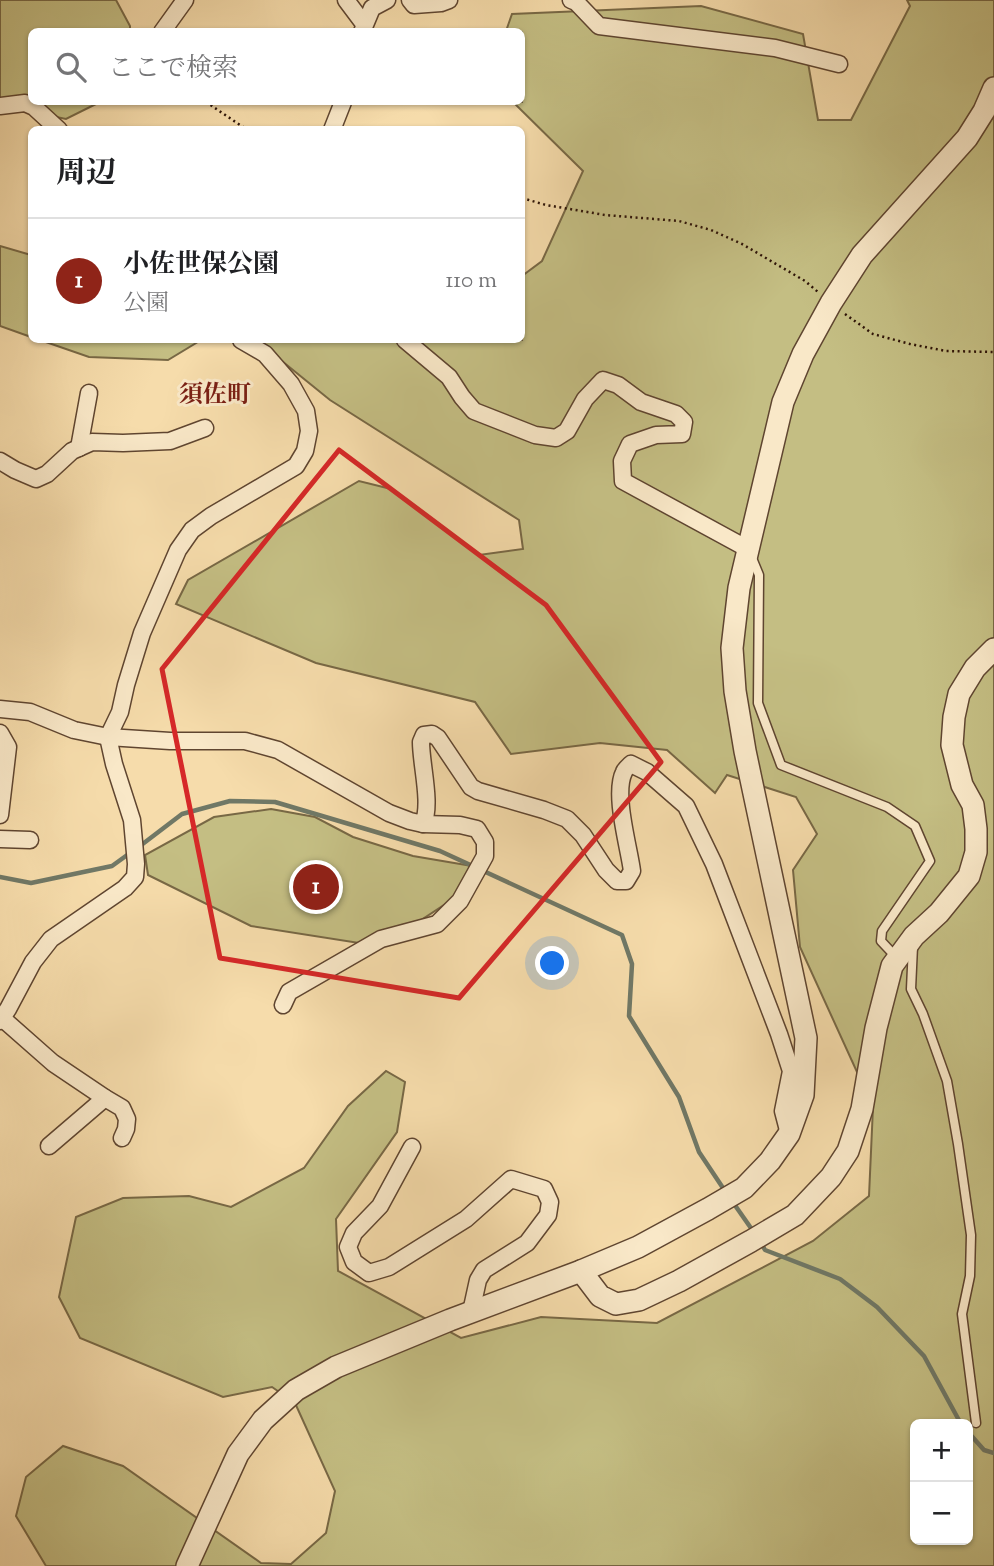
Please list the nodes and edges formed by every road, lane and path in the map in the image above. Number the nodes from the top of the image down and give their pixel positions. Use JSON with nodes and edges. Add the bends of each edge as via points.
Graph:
{"nodes":[{"id":1,"x":185,"y":0,"type":"edge"},
{"id":2,"x":346,"y":0,"type":"edge"},
{"id":3,"x":387,"y":0,"type":"edge"},
{"id":4,"x":410,"y":0,"type":"edge"},
{"id":5,"x":449,"y":0,"type":"edge"},
{"id":6,"x":571,"y":0,"type":"edge"},
{"id":7,"x":165,"y":28,"type":"edge"},
{"id":8,"x":363,"y":28,"type":"edge"},
{"id":9,"x":839,"y":64,"type":"dead end"},
{"id":10,"x":994,"y":88,"type":"edge"},
{"id":11,"x":28,"y":104,"type":"edge"},
{"id":12,"x":30,"y":105,"type":"edge"},
{"id":13,"x":210,"y":105,"type":"edge"},
{"id":14,"x":342,"y":105,"type":"edge"},
{"id":15,"x":0,"y":106,"type":"edge"},
{"id":16,"x":55,"y":126,"type":"edge"},
{"id":17,"x":242,"y":126,"type":"edge"},
{"id":18,"x":334,"y":126,"type":"edge"},
{"id":19,"x":525,"y":199,"type":"edge"},
{"id":20,"x":831,"y":303,"type":"junction"},
{"id":21,"x":246,"y":343,"type":"edge"},
{"id":22,"x":409,"y":343,"type":"edge"},
{"id":23,"x":994,"y":352,"type":"edge"},
{"id":24,"x":89,"y":393,"type":"dead end"},
{"id":25,"x":205,"y":428,"type":"dead end"},
{"id":26,"x":79,"y":448,"type":"junction"},
{"id":27,"x":0,"y":461,"type":"edge"},
{"id":28,"x":748,"y":549,"type":"junction"},
{"id":29,"x":994,"y":649,"type":"edge"},
{"id":30,"x":0,"y":709,"type":"edge"},
{"id":31,"x":0,"y":733,"type":"edge"},
{"id":32,"x":108,"y":737,"type":"junction"},
{"id":33,"x":0,"y":815,"type":"edge"},
{"id":34,"x":423,"y":824,"type":"junction"},
{"id":35,"x":0,"y":839,"type":"edge"},
{"id":36,"x":30,"y":840,"type":"dead end"},
{"id":37,"x":914,"y":936,"type":"junction"},
{"id":38,"x":898,"y":959,"type":"junction"},
{"id":39,"x":284,"y":1005,"type":"dead end"},
{"id":40,"x":1,"y":1020,"type":"edge"},
{"id":41,"x":104,"y":1098,"type":"junction"},
{"id":42,"x":789,"y":1135,"type":"junction"},
{"id":43,"x":122,"y":1138,"type":"dead end"},
{"id":44,"x":49,"y":1146,"type":"dead end"},
{"id":45,"x":412,"y":1147,"type":"dead end"},
{"id":46,"x":581,"y":1271,"type":"junction"},
{"id":47,"x":471,"y":1312,"type":"junction"},
{"id":48,"x":976,"y":1423,"type":"dead end"},
{"id":49,"x":187,"y":1566,"type":"edge"}],
"edges":[{"from":1,"to":7,"type":"street"},
{"from":2,"to":8,"type":"street"},
{"from":3,"to":8,"type":"street","via":[[372,8]]},
{"from":4,"to":5,"type":"street","via":[[414,5]]},
{"from":6,"to":9,"type":"street","via":[[599,26],[775,48]]},
{"from":10,"to":20,"type":"street","via":[[967,138],[862,255]]},
{"from":11,"to":15,"type":"street"},
{"from":12,"to":16,"type":"street"},
{"from":13,"to":17,"type":"path"},
{"from":14,"to":18,"type":"street"},
{"from":19,"to":20,"type":"path","via":[[712,230],[806,281]]},
{"from":20,"to":23,"type":"path","via":[[873,334],[946,351]]},
{"from":20,"to":28,"type":"street","via":[[782,402]]},
{"from":21,"to":32,"type":"street","via":[[265,354],[291,384],[306,411],[305,451],[296,466],[192,530],[178,550],[142,633],[120,712]]},
{"from":22,"to":28,"type":"street","via":[[449,377],[474,411],[535,435],[556,438],[567,431],[585,399],[603,380],[641,402],[676,414],[684,422],[682,434],[656,435],[630,444],[622,461],[623,481]]},
{"from":24,"to":26,"type":"street"},
{"from":25,"to":26,"type":"street","via":[[170,441],[92,442]]},
{"from":26,"to":27,"type":"street","via":[[36,479]]},
{"from":28,"to":38,"type":"lane","via":[[759,575],[758,703],[781,765],[887,807],[915,826],[930,861],[882,931],[881,940]]},
{"from":28,"to":42,"type":"street","via":[[732,648],[735,691],[806,1038],[803,1095]]},
{"from":29,"to":37,"type":"street","via":[[958,694],[954,718],[952,745],[962,785],[973,806],[976,852],[969,876],[955,896]]},
{"from":30,"to":32,"type":"street","via":[[30,712],[74,730]]},
{"from":31,"to":33,"type":"street","via":[[8,747]]},
{"from":32,"to":34,"type":"street","via":[[246,741],[278,750],[389,813]]},
{"from":32,"to":40,"type":"street","via":[[132,820],[135,877],[51,939]]},
{"from":34,"to":39,"type":"street","via":[[460,825],[477,830],[485,842],[485,856],[460,901],[437,924],[381,939],[289,992]]},
{"from":34,"to":42,"type":"street","via":[[421,742],[432,734],[471,787],[566,819],[617,881],[626,881],[632,872],[623,825],[624,772],[631,764],[666,787],[686,806],[714,864],[779,1034],[791,1071],[783,1111]]},
{"from":35,"to":36,"type":"street"},
{"from":37,"to":38,"type":"street"},
{"from":37,"to":48,"type":"lane","via":[[911,989],[947,1081],[971,1235],[970,1276],[962,1314]]},
{"from":38,"to":46,"type":"street","via":[[884,993],[862,1109],[848,1151],[811,1199],[758,1237],[639,1300],[616,1304],[600,1296]]},
{"from":40,"to":41,"type":"street"},
{"from":41,"to":43,"type":"street","via":[[122,1108],[127,1119]]},
{"from":41,"to":44,"type":"street"},
{"from":42,"to":46,"type":"street","via":[[744,1188],[638,1247]]},
{"from":45,"to":47,"type":"street","via":[[380,1206],[354,1233],[348,1247],[354,1262],[369,1273],[389,1267],[466,1219],[510,1179],[544,1189],[550,1202],[548,1215],[527,1243],[484,1270]]},
{"from":46,"to":47,"type":"street"},
{"from":47,"to":49,"type":"street","via":[[336,1367],[296,1390],[263,1420],[238,1454]]}]}
